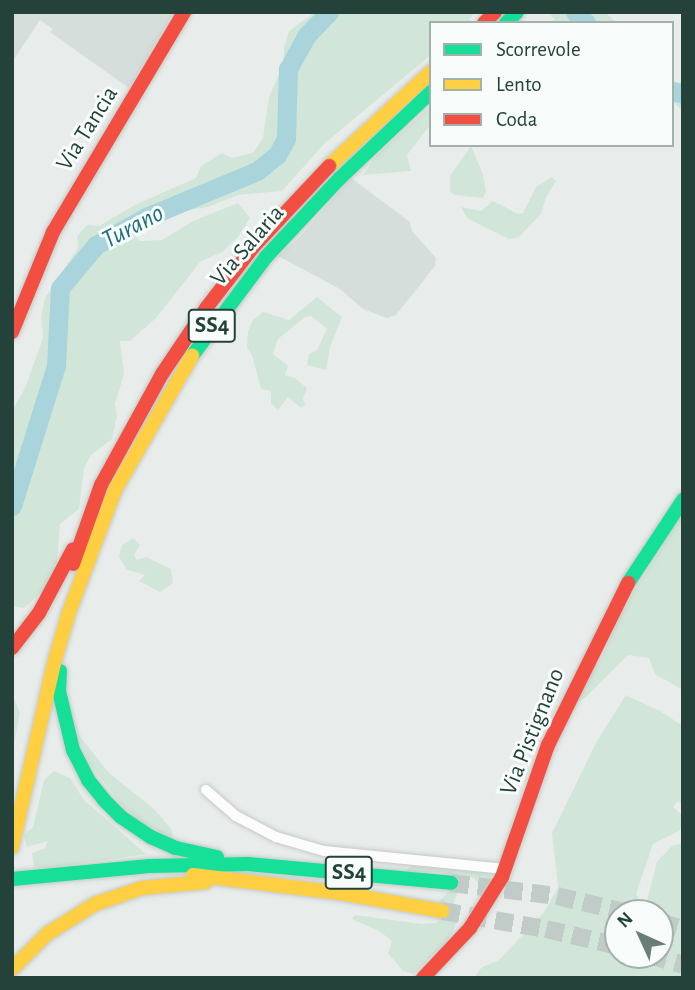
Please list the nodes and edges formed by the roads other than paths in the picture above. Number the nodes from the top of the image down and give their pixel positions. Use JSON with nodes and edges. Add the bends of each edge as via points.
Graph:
{"nodes":[{"id":1,"x":184,"y":12,"type":"edge"},
{"id":2,"x":429,"y":74,"type":"edge"},
{"id":3,"x":429,"y":94,"type":"edge"},
{"id":4,"x":12,"y":332,"type":"edge"},
{"id":5,"x":683,"y":500,"type":"edge"},
{"id":6,"x":89,"y":517,"type":"junction"},
{"id":7,"x":69,"y":612,"type":"junction"},
{"id":8,"x":12,"y":648,"type":"edge"},
{"id":9,"x":206,"y":790,"type":"dead end"},
{"id":10,"x":12,"y":807,"type":"edge"},
{"id":11,"x":12,"y":847,"type":"edge"},
{"id":12,"x":248,"y":864,"type":"junction"},
{"id":13,"x":505,"y":869,"type":"junction"},
{"id":14,"x":12,"y":879,"type":"edge"},
{"id":15,"x":244,"y":880,"type":"junction"},
{"id":16,"x":39,"y":881,"type":"junction"},
{"id":17,"x":451,"y":883,"type":"tunnel mouth"},
{"id":18,"x":12,"y":889,"type":"edge"},
{"id":19,"x":442,"y":911,"type":"tunnel mouth"},
{"id":20,"x":12,"y":969,"type":"edge"},
{"id":21,"x":423,"y":978,"type":"edge"}],
"edges":[{"from":1,"to":4,"type":"main road","name":"Via Tancia","via":[[59,222],[34,271]]},
{"from":2,"to":6,"type":"main road","name":"Via Salaria","number":"SS4","via":[[324,171],[223,286],[162,374],[101,485]]},
{"from":3,"to":7,"type":"main road","name":"Via Salaria","number":"SS4","via":[[339,178],[218,317],[175,381],[115,490]]},
{"from":5,"to":13,"type":"main road","name":"Via Pistignano","via":[[620,595],[570,696]]},
{"from":6,"to":8,"type":"main road","number":"SS4","via":[[50,595]]},
{"from":6,"to":10,"type":"main road","via":[[56,617]]},
{"from":7,"to":11,"type":"main road"},
{"from":7,"to":12,"type":"main road","number":"SS4","via":[[59,691],[67,732],[88,780],[121,817],[151,837],[176,848]]},
{"from":9,"to":13,"type":"street","via":[[236,816],[276,838],[324,851]]},
{"from":12,"to":16,"type":"main road","via":[[149,866]]},
{"from":12,"to":17,"type":"main road","number":"SS4"},
{"from":13,"to":21,"type":"main road","name":"Via Pistignano","via":[[470,928]]},
{"from":14,"to":16,"type":"main road"},
{"from":15,"to":16,"type":"main road","number":"SS4","via":[[176,874]]},
{"from":15,"to":19,"type":"main road","number":"SS4"},
{"from":15,"to":20,"type":"main road","via":[[163,884],[119,894],[70,917]]},
{"from":16,"to":18,"type":"main road","number":"SS4"}]}
